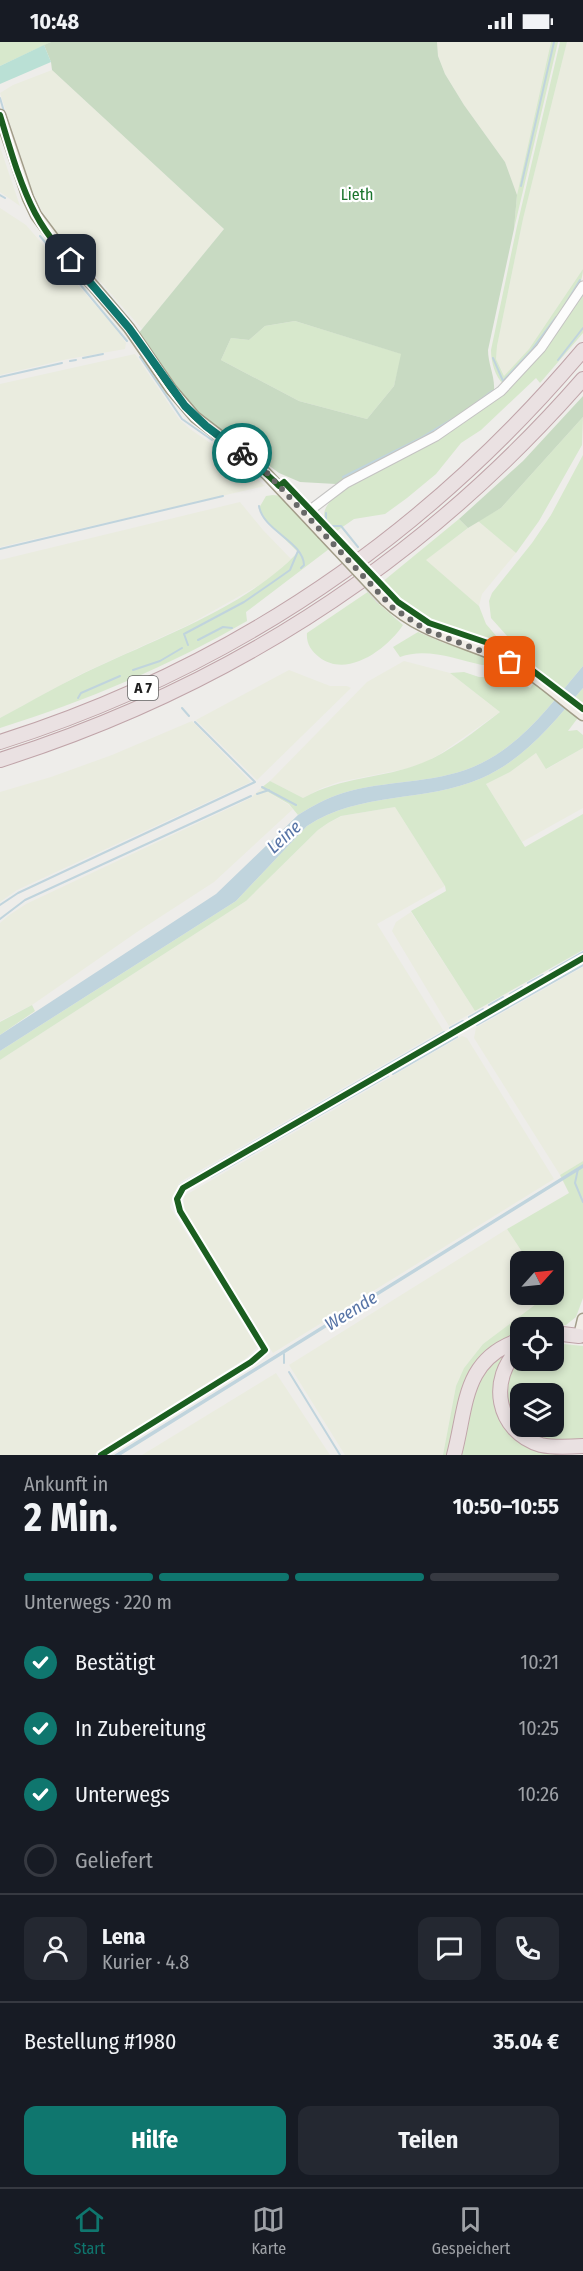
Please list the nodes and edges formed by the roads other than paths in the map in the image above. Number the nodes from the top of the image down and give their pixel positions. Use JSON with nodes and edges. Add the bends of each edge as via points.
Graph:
{"nodes":[{"id":1,"x":0,"y":115,"type":"edge"},
{"id":2,"x":583,"y":286,"type":"edge"},
{"id":3,"x":583,"y":350,"type":"edge"},
{"id":4,"x":583,"y":379,"type":"edge"},
{"id":5,"x":305,"y":514,"type":"junction"},
{"id":6,"x":583,"y":716,"type":"edge"},
{"id":7,"x":0,"y":742,"type":"edge"},
{"id":8,"x":0,"y":760,"type":"edge"},
{"id":9,"x":583,"y":1319,"type":"edge"},
{"id":10,"x":564,"y":1334,"type":"edge"},
{"id":11,"x":582,"y":1337,"type":"edge"},
{"id":12,"x":510,"y":1345,"type":"edge"},
{"id":13,"x":510,"y":1360,"type":"edge"},
{"id":14,"x":583,"y":1446,"type":"edge"},
{"id":15,"x":583,"y":1452,"type":"edge"},
{"id":16,"x":454,"y":1455,"type":"edge"},
{"id":17,"x":576,"y":1455,"type":"edge"}],
"edges":[{"from":1,"to":5,"type":"main road","via":[[28,198],[57,243],[129,328],[195,417],[259,466]]},
{"from":2,"to":5,"type":"street","via":[[542,348],[501,391],[436,436],[346,483]]},
{"from":3,"to":7,"type":"highway","number":"A 7","via":[[457,482],[398,532],[311,595],[232,643],[159,680],[83,713]]},
{"from":4,"to":8,"type":"highway","number":"A 7","via":[[512,456],[460,504],[321,610],[165,697]]},
{"from":5,"to":6,"type":"main road","bridge":true,"via":[[385,600],[413,623],[510,662]]},
{"from":9,"to":11,"type":"main road"},
{"from":10,"to":11,"type":"highway"},
{"from":12,"to":16,"type":"highway","via":[[480,1367],[465,1397]]},
{"from":13,"to":14,"type":"highway","via":[[500,1384],[501,1405],[509,1422],[522,1436],[540,1444]]},
{"from":15,"to":17,"type":"highway"}]}
